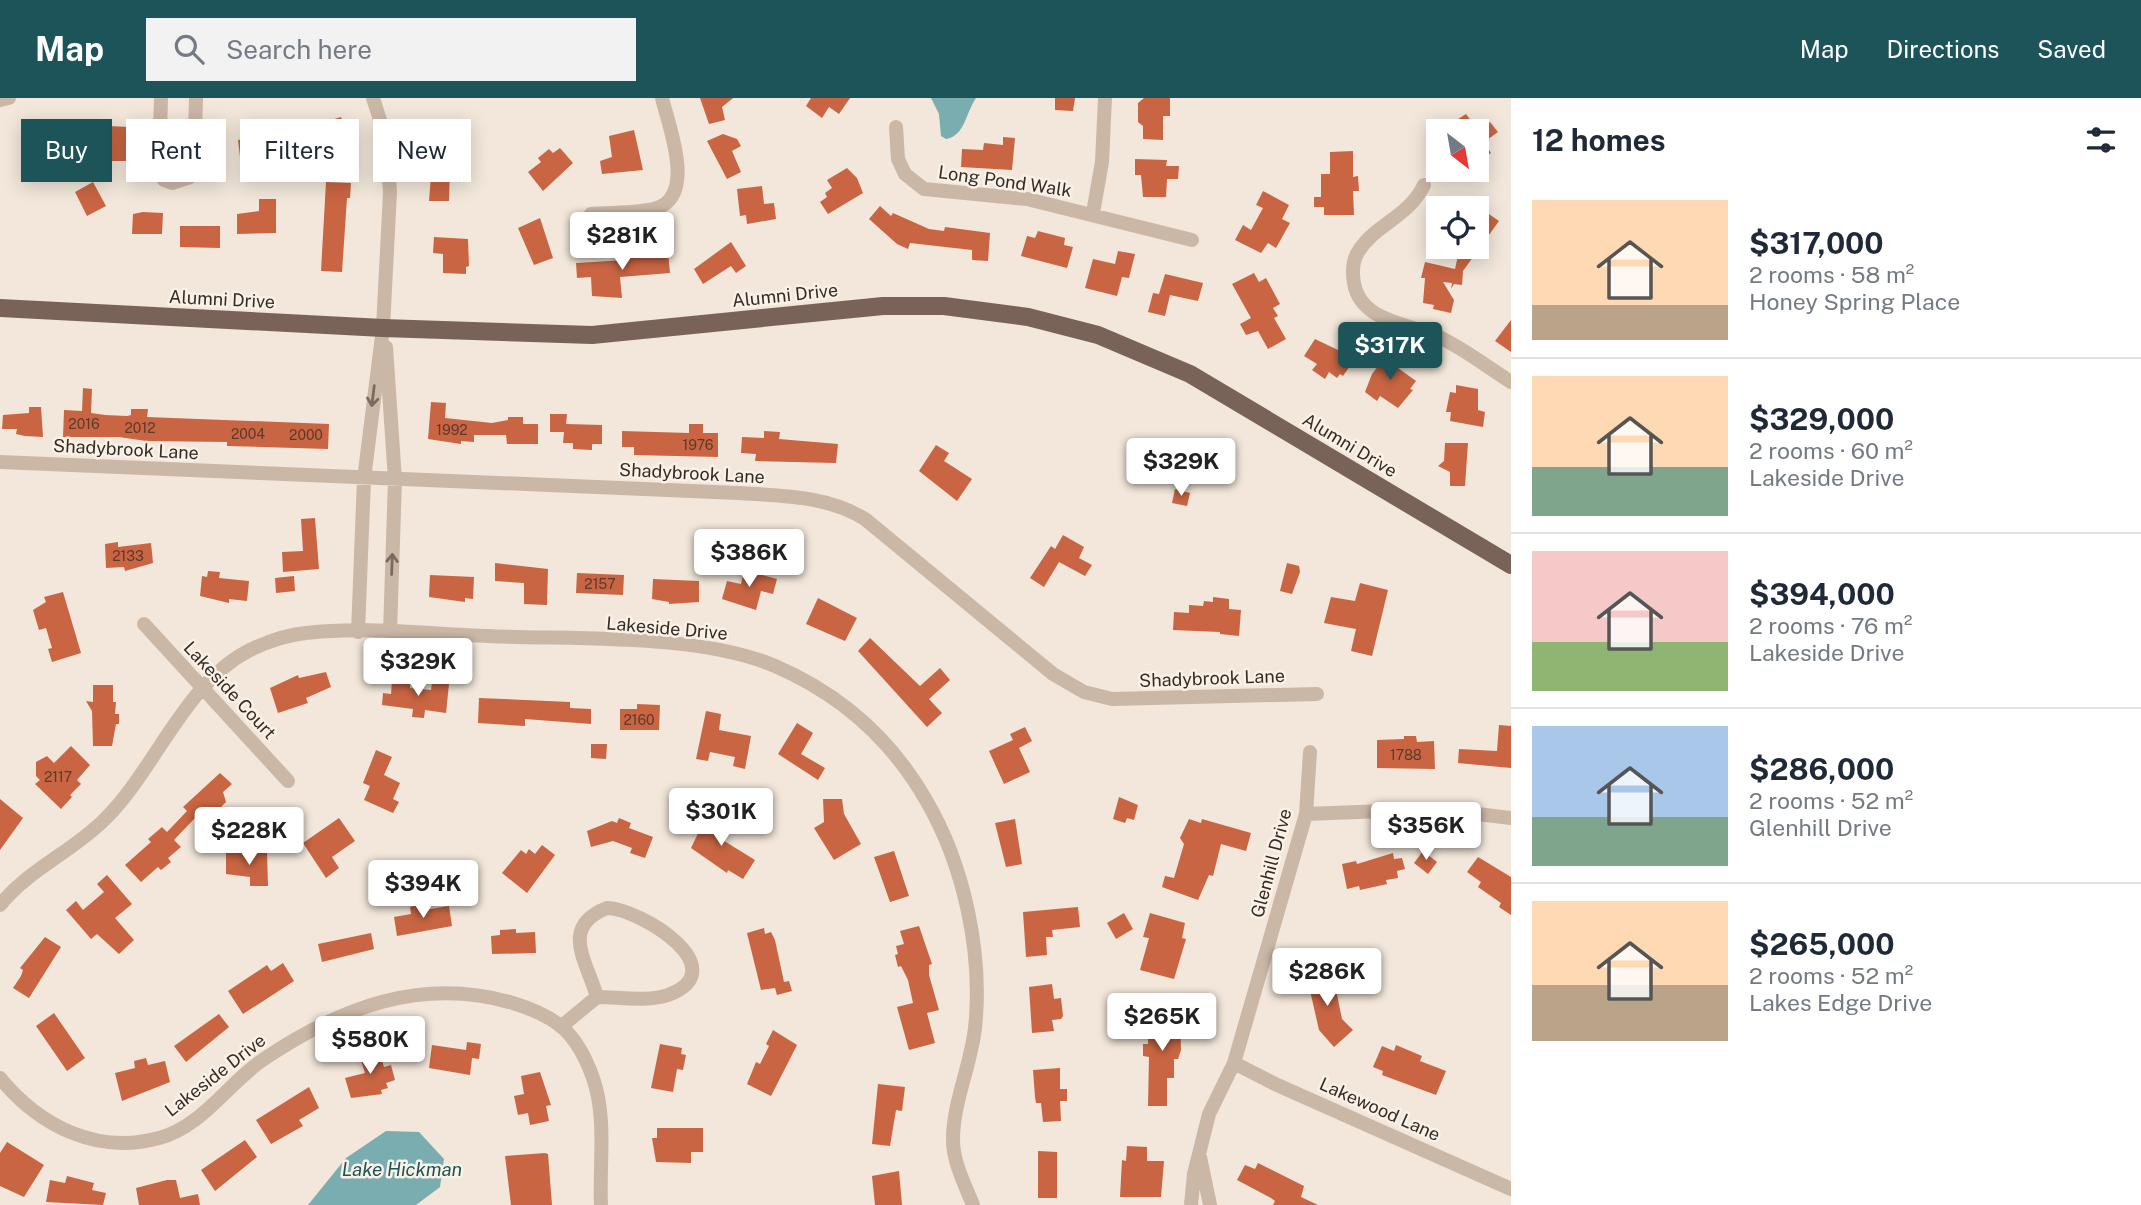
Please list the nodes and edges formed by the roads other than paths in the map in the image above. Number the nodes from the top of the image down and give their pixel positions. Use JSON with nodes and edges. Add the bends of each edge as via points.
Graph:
{"nodes":[{"id":1,"x":9,"y":98,"type":"edge"},
{"id":2,"x":161,"y":98,"type":"edge"},
{"id":3,"x":196,"y":98,"type":"edge"},
{"id":4,"x":373,"y":98,"type":"edge"},
{"id":5,"x":662,"y":98,"type":"edge"},
{"id":6,"x":1105,"y":98,"type":"edge"},
{"id":7,"x":0,"y":100,"type":"edge"},
{"id":8,"x":896,"y":127,"type":"dead end"},
{"id":9,"x":1424,"y":185,"type":"dead end"},
{"id":10,"x":1093,"y":213,"type":"junction"},
{"id":11,"x":591,"y":214,"type":"dead end"},
{"id":12,"x":1192,"y":240,"type":"dead end"},
{"id":13,"x":0,"y":308,"type":"edge"},
{"id":14,"x":383,"y":328,"type":"junction"},
{"id":15,"x":1511,"y":382,"type":"edge"},
{"id":16,"x":0,"y":462,"type":"edge"},
{"id":17,"x":364,"y":479,"type":"junction"},
{"id":18,"x":395,"y":480,"type":"junction"},
{"id":19,"x":1511,"y":565,"type":"edge"},
{"id":20,"x":144,"y":624,"type":"dead end"},
{"id":21,"x":358,"y":632,"type":"junction"},
{"id":22,"x":390,"y":632,"type":"junction"},
{"id":23,"x":202,"y":689,"type":"junction"},
{"id":24,"x":1317,"y":694,"type":"dead end"},
{"id":25,"x":1310,"y":752,"type":"dead end"},
{"id":26,"x":288,"y":781,"type":"dead end"},
{"id":27,"x":1306,"y":814,"type":"junction"},
{"id":28,"x":1511,"y":818,"type":"edge"},
{"id":29,"x":0,"y":905,"type":"edge"},
{"id":30,"x":597,"y":997,"type":"junction"},
{"id":31,"x":563,"y":1025,"type":"junction"},
{"id":32,"x":1234,"y":1063,"type":"junction"},
{"id":33,"x":0,"y":1078,"type":"edge"},
{"id":34,"x":1200,"y":1157,"type":"junction"},
{"id":35,"x":1511,"y":1189,"type":"edge"},
{"id":36,"x":601,"y":1205,"type":"edge"},
{"id":37,"x":973,"y":1205,"type":"edge"},
{"id":38,"x":1191,"y":1205,"type":"edge"},
{"id":39,"x":1210,"y":1205,"type":"edge"}],
"edges":[{"from":1,"to":7,"type":"street"},
{"from":2,"to":3,"type":"street","via":[[159,170],[164,180],[172,183],[190,177],[194,167]]},
{"from":4,"to":14,"type":"street","via":[[386,139],[390,192]]},
{"from":5,"to":11,"type":"street","via":[[678,174],[679,188],[673,198],[656,208]]},
{"from":6,"to":10,"type":"street","via":[[1102,162]]},
{"from":8,"to":10,"type":"street","name":"Long Pond Walk","via":[[898,159],[905,174],[924,189],[1027,199]]},
{"from":9,"to":15,"type":"street","via":[[1409,208],[1357,253],[1352,266],[1355,289],[1368,310],[1379,317],[1445,340]]},
{"from":10,"to":12,"type":"street","name":"Long Pond Walk"},
{"from":13,"to":14,"type":"main road","name":"Alumni Drive"},
{"from":14,"to":17,"type":"street","one_way":true},
{"from":14,"to":18,"type":"street"},
{"from":14,"to":19,"type":"main road","name":"Alumni Drive","via":[[603,334],[897,306],[944,306],[1028,317],[1098,335],[1190,374]]},
{"from":16,"to":17,"type":"street","name":"Shadybrook Lane"},
{"from":17,"to":18,"type":"street","name":"Shadybrook Lane"},
{"from":17,"to":21,"type":"street"},
{"from":22,"to":18,"type":"street","one_way":true},
{"from":18,"to":24,"type":"street","name":"Shadybrook Lane","via":[[738,493],[836,503],[865,519],[1053,674],[1084,692],[1128,700]]},
{"from":20,"to":23,"type":"street","name":"Lakeside Court"},
{"from":21,"to":22,"type":"street","name":"Lakeside Drive"},
{"from":21,"to":23,"type":"street","name":"Lakeside Drive","via":[[310,632],[268,642],[226,665]]},
{"from":22,"to":37,"type":"street","name":"Lakeside Drive","via":[[673,644],[726,651],[803,679],[860,717],[889,747],[927,801],[948,844],[967,915],[976,972],[976,1013],[953,1139]]},
{"from":23,"to":26,"type":"street","name":"Lakeside Court"},
{"from":23,"to":29,"type":"street","name":"Lakeside Drive","via":[[108,816]]},
{"from":25,"to":27,"type":"street","name":"Glenhill Drive"},
{"from":27,"to":28,"type":"street","via":[[1436,809]]},
{"from":27,"to":32,"type":"street","name":"Glenhill Drive"},
{"from":30,"to":30,"type":"street","via":[[671,993],[688,978],[688,953],[679,941],[621,910],[607,908],[595,913],[584,920],[579,942]]},
{"from":30,"to":31,"type":"street"},
{"from":31,"to":33,"type":"street","name":"Lakeside Drive","via":[[518,1005],[472,993],[420,992],[392,999],[332,1020],[262,1060],[178,1130],[122,1144],[91,1142],[74,1135],[31,1108]]},
{"from":31,"to":36,"type":"street","via":[[586,1061],[597,1091]]},
{"from":32,"to":34,"type":"street","name":"Glenhill Drive","via":[[1209,1114]]},
{"from":32,"to":35,"type":"street","name":"Lakewood Lane"},
{"from":34,"to":38,"type":"street","name":"Glenhill Drive"},
{"from":34,"to":39,"type":"street"}]}
